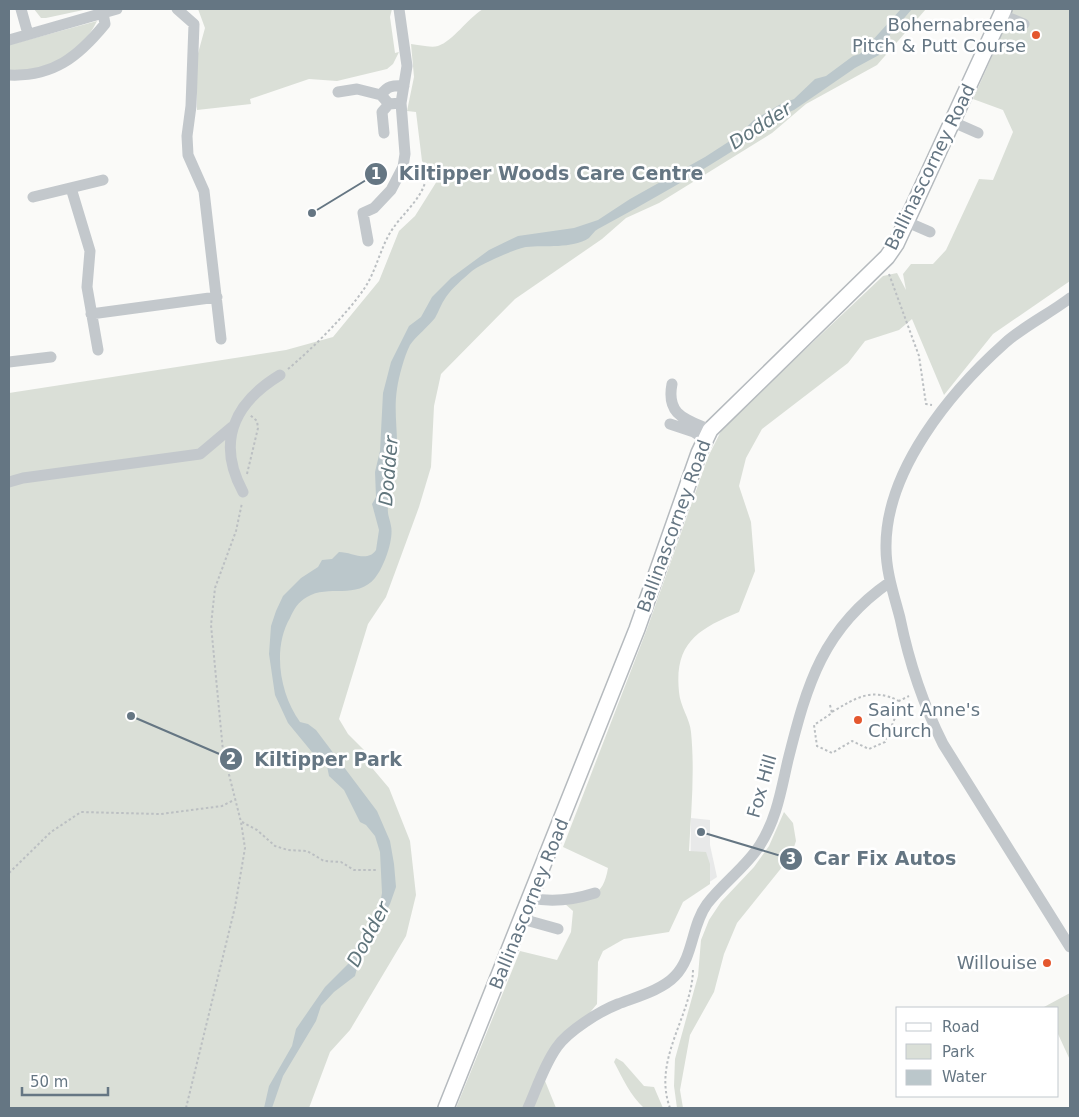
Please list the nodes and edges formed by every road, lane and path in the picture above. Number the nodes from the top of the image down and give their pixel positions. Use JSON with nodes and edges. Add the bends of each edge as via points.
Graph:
{"nodes":[{"id":1,"x":21,"y":9,"type":"edge"},
{"id":2,"x":117,"y":9,"type":"edge"},
{"id":3,"x":177,"y":9,"type":"edge"},
{"id":4,"x":399,"y":9,"type":"edge"},
{"id":5,"x":1003,"y":12,"type":"edge"},
{"id":6,"x":103,"y":13,"type":"junction"},
{"id":7,"x":1024,"y":24,"type":"dead end"},
{"id":8,"x":28,"y":34,"type":"junction"},
{"id":9,"x":9,"y":40,"type":"edge"},
{"id":10,"x":9,"y":75,"type":"edge"},
{"id":11,"x":404,"y":86,"type":"junction"},
{"id":12,"x":338,"y":92,"type":"dead end"},
{"id":13,"x":381,"y":95,"type":"junction"},
{"id":14,"x":401,"y":103,"type":"junction"},
{"id":15,"x":389,"y":104,"type":"junction"},
{"id":16,"x":953,"y":122,"type":"junction"},
{"id":17,"x":384,"y":133,"type":"dead end"},
{"id":18,"x":978,"y":133,"type":"dead end"},
{"id":19,"x":404,"y":162,"type":"junction"},
{"id":20,"x":103,"y":180,"type":"dead end"},
{"id":21,"x":71,"y":188,"type":"junction"},
{"id":22,"x":33,"y":197,"type":"dead end"},
{"id":23,"x":908,"y":222,"type":"junction"},
{"id":24,"x":930,"y":232,"type":"dead end"},
{"id":25,"x":368,"y":240,"type":"dead end"},
{"id":26,"x":880,"y":263,"type":"junction"},
{"id":27,"x":217,"y":297,"type":"junction"},
{"id":28,"x":1070,"y":298,"type":"edge"},
{"id":29,"x":91,"y":314,"type":"junction"},
{"id":30,"x":221,"y":339,"type":"dead end"},
{"id":31,"x":98,"y":350,"type":"dead end"},
{"id":32,"x":51,"y":357,"type":"dead end"},
{"id":33,"x":9,"y":362,"type":"edge"},
{"id":34,"x":280,"y":375,"type":"joint"},
{"id":35,"x":672,"y":384,"type":"dead end"},
{"id":36,"x":938,"y":398,"type":"dead end"},
{"id":37,"x":244,"y":406,"type":"junction"},
{"id":38,"x":670,"y":424,"type":"dead end"},
{"id":39,"x":232,"y":427,"type":"junction"},
{"id":40,"x":707,"y":435,"type":"junction"},
{"id":41,"x":9,"y":482,"type":"edge"},
{"id":42,"x":243,"y":492,"type":"junction"},
{"id":43,"x":890,"y":582,"type":"junction"},
{"id":44,"x":921,"y":693,"type":"junction"},
{"id":45,"x":899,"y":701,"type":"junction"},
{"id":46,"x":830,"y":705,"type":"dead end"},
{"id":47,"x":832,"y":712,"type":"junction"},
{"id":48,"x":234,"y":800,"type":"junction"},
{"id":49,"x":241,"y":822,"type":"junction"},
{"id":50,"x":376,"y":870,"type":"dead end"},
{"id":51,"x":9,"y":873,"type":"edge"},
{"id":52,"x":594,"y":893,"type":"dead end"},
{"id":53,"x":531,"y":898,"type":"junction"},
{"id":54,"x":522,"y":919,"type":"junction"},
{"id":55,"x":558,"y":929,"type":"dead end"},
{"id":56,"x":1070,"y":947,"type":"edge"},
{"id":57,"x":686,"y":961,"type":"junction"},
{"id":58,"x":186,"y":1108,"type":"edge"},
{"id":59,"x":446,"y":1108,"type":"edge"},
{"id":60,"x":528,"y":1108,"type":"edge"},
{"id":61,"x":670,"y":1108,"type":"edge"}],
"edges":[{"from":1,"to":8,"type":"street"},
{"from":2,"to":6,"type":"street"},
{"from":3,"to":27,"type":"street","via":[[194,24],[188,154],[204,191]]},
{"from":4,"to":11,"type":"street","via":[[407,66]]},
{"from":5,"to":7,"type":"street"},
{"from":5,"to":16,"type":"main road","name":"Ballinascorney Road"},
{"from":6,"to":8,"type":"street"},
{"from":6,"to":10,"type":"street","via":[[105,24],[91,42],[71,59],[28,76]]},
{"from":8,"to":9,"type":"street"},
{"from":11,"to":13,"type":"street","via":[[394,85]]},
{"from":11,"to":14,"type":"street"},
{"from":12,"to":13,"type":"street","via":[[357,89]]},
{"from":13,"to":15,"type":"street"},
{"from":14,"to":15,"type":"street"},
{"from":14,"to":19,"type":"street"},
{"from":15,"to":17,"type":"street","via":[[382,112]]},
{"from":16,"to":18,"type":"street"},
{"from":16,"to":23,"type":"main road","name":"Ballinascorney Road"},
{"from":19,"to":25,"type":"street","via":[[391,190],[374,208],[363,213]]},
{"from":19,"to":34,"type":"path","via":[[423,168],[427,179],[416,199],[393,227],[364,289],[327,331]]},
{"from":20,"to":21,"type":"street"},
{"from":21,"to":22,"type":"street"},
{"from":21,"to":29,"type":"street","via":[[90,251],[87,287]]},
{"from":23,"to":24,"type":"street"},
{"from":23,"to":26,"type":"main road","name":"Ballinascorney Road"},
{"from":26,"to":36,"type":"path","via":[[888,271],[918,356],[926,404],[932,405]]},
{"from":26,"to":40,"type":"main road","name":"Ballinascorney Road"},
{"from":27,"to":29,"type":"street"},
{"from":27,"to":30,"type":"street"},
{"from":28,"to":43,"type":"street","via":[[1023,329],[989,358],[948,404],[916,450],[897,488],[892,509],[886,546]]},
{"from":29,"to":31,"type":"street"},
{"from":32,"to":33,"type":"street"},
{"from":34,"to":37,"type":"street"},
{"from":35,"to":40,"type":"street","via":[[670,403],[676,412]]},
{"from":37,"to":39,"type":"street"},
{"from":37,"to":42,"type":"path","via":[[258,428]]},
{"from":38,"to":40,"type":"street"},
{"from":39,"to":41,"type":"street","via":[[200,454]]},
{"from":39,"to":42,"type":"street","via":[[233,464]]},
{"from":40,"to":53,"type":"main road","name":"Ballinascorney Road","via":[[637,629]]},
{"from":42,"to":48,"type":"path","via":[[242,514],[214,588],[211,606],[223,751]]},
{"from":43,"to":44,"type":"street"},
{"from":43,"to":57,"type":"street","name":"Fox Hill","via":[[848,620],[822,653],[811,678],[774,818],[759,846],[707,905],[697,924]]},
{"from":44,"to":45,"type":"path"},
{"from":44,"to":56,"type":"street","via":[[950,764],[1022,880]]},
{"from":45,"to":47,"type":"path","via":[[862,694]]},
{"from":45,"to":47,"type":"path","via":[[885,742],[869,749],[852,741],[832,753],[817,746],[814,725]]},
{"from":46,"to":47,"type":"path"},
{"from":48,"to":49,"type":"path"},
{"from":48,"to":51,"type":"path","via":[[222,806],[161,814],[82,812],[51,832]]},
{"from":49,"to":50,"type":"path","via":[[257,830],[275,846],[307,851],[324,861],[341,862],[354,870]]},
{"from":49,"to":58,"type":"path","via":[[245,848],[243,867]]},
{"from":52,"to":53,"type":"street","via":[[552,901]]},
{"from":53,"to":54,"type":"main road","name":"Ballinascorney Road"},
{"from":54,"to":55,"type":"street"},
{"from":54,"to":59,"type":"main road","name":"Ballinascorney Road"},
{"from":57,"to":60,"type":"street","name":"Fox Hill","via":[[675,977],[596,1014],[557,1046]]},
{"from":57,"to":61,"type":"path","via":[[693,971],[668,1058],[666,1081]]}]}
